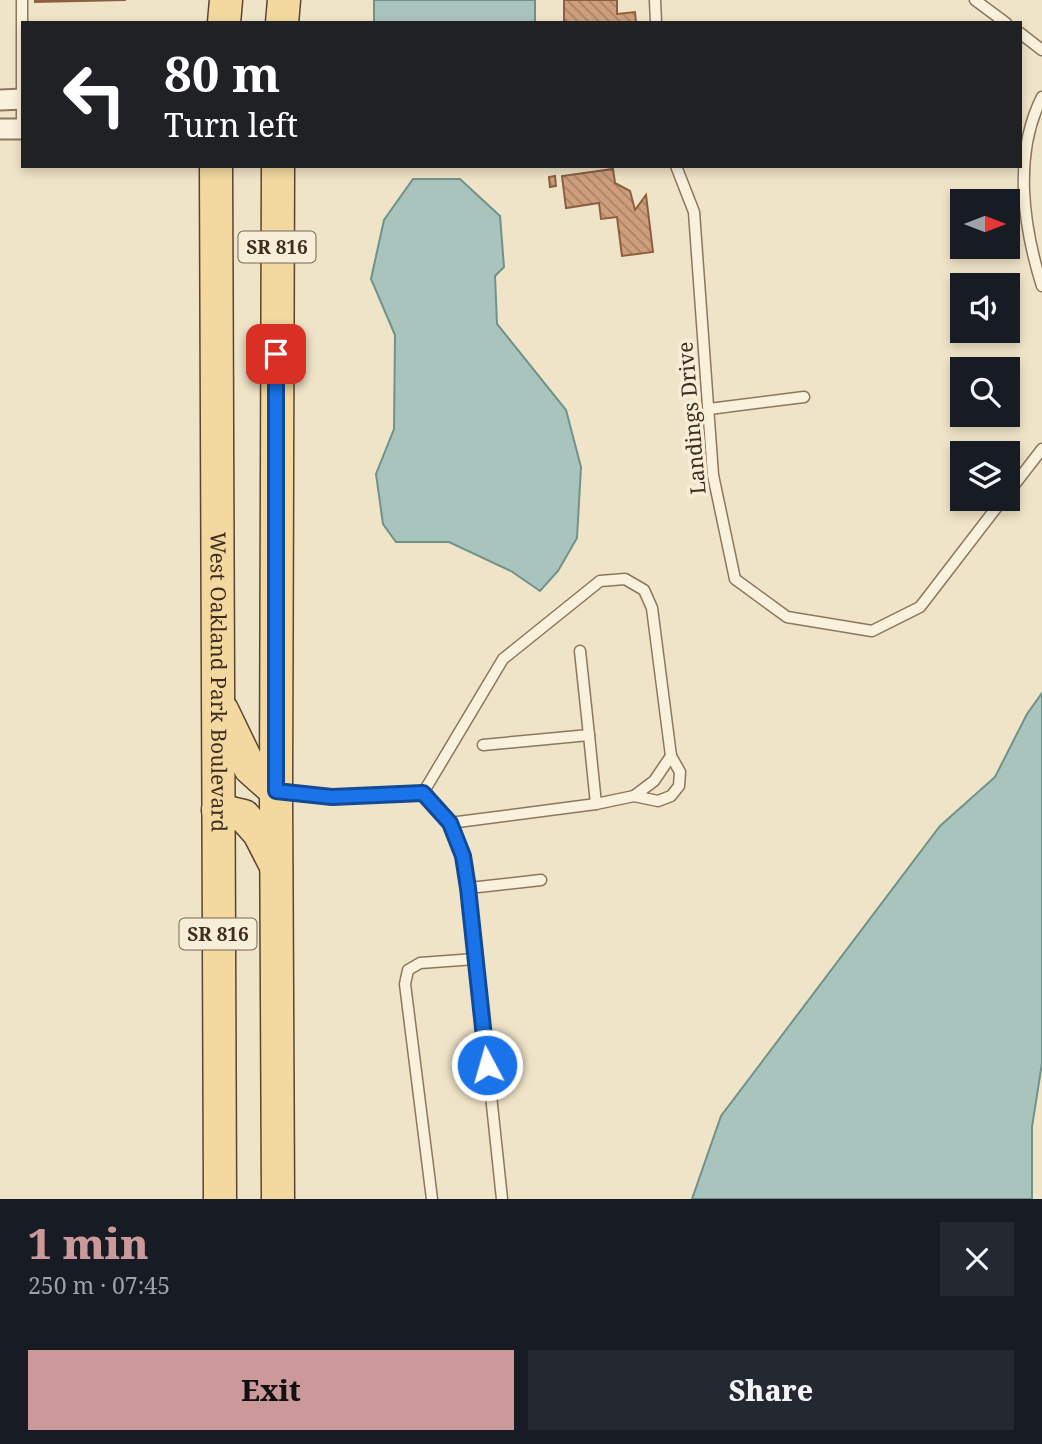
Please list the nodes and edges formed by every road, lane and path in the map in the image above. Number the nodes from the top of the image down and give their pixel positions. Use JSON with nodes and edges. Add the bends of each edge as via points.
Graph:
{"nodes":[{"id":1,"x":22,"y":0,"type":"edge"},
{"id":2,"x":226,"y":0,"type":"edge"},
{"id":3,"x":284,"y":0,"type":"edge"},
{"id":4,"x":655,"y":0,"type":"edge"},
{"id":5,"x":975,"y":0,"type":"edge"},
{"id":6,"x":22,"y":21,"type":"edge"},
{"id":7,"x":224,"y":21,"type":"edge"},
{"id":8,"x":282,"y":21,"type":"edge"},
{"id":9,"x":656,"y":21,"type":"edge"},
{"id":10,"x":1003,"y":21,"type":"edge"},
{"id":11,"x":1022,"y":35,"type":"edge"},
{"id":12,"x":1042,"y":50,"type":"edge"},
{"id":13,"x":1042,"y":97,"type":"edge"},
{"id":14,"x":21,"y":99,"type":"edge"},
{"id":15,"x":0,"y":100,"type":"edge"},
{"id":16,"x":0,"y":129,"type":"edge"},
{"id":17,"x":21,"y":129,"type":"edge"},
{"id":18,"x":216,"y":168,"type":"edge"},
{"id":19,"x":278,"y":168,"type":"edge"},
{"id":20,"x":677,"y":168,"type":"edge"},
{"id":21,"x":1042,"y":286,"type":"edge"},
{"id":22,"x":804,"y":397,"type":"dead end"},
{"id":23,"x":709,"y":409,"type":"junction"},
{"id":24,"x":1042,"y":449,"type":"edge"},
{"id":25,"x":1020,"y":477,"type":"edge"},
{"id":26,"x":994,"y":511,"type":"edge"},
{"id":27,"x":580,"y":651,"type":"dead end"},
{"id":28,"x":219,"y":705,"type":"junction"},
{"id":29,"x":589,"y":735,"type":"junction"},
{"id":30,"x":483,"y":745,"type":"dead end"},
{"id":31,"x":671,"y":756,"type":"junction"},
{"id":32,"x":276,"y":791,"type":"junction"},
{"id":33,"x":423,"y":793,"type":"junction"},
{"id":34,"x":634,"y":796,"type":"junction"},
{"id":35,"x":596,"y":804,"type":"junction"},
{"id":36,"x":218,"y":810,"type":"junction"},
{"id":37,"x":450,"y":823,"type":"junction"},
{"id":38,"x":277,"y":867,"type":"junction"},
{"id":39,"x":541,"y":880,"type":"dead end"},
{"id":40,"x":468,"y":888,"type":"junction"},
{"id":41,"x":475,"y":959,"type":"junction"},
{"id":42,"x":220,"y":1199,"type":"edge"},
{"id":43,"x":278,"y":1199,"type":"edge"},
{"id":44,"x":432,"y":1199,"type":"edge"},
{"id":45,"x":502,"y":1199,"type":"edge"}],
"edges":[{"from":1,"to":6,"type":"lane"},
{"from":2,"to":7,"type":"main road"},
{"from":3,"to":8,"type":"main road"},
{"from":4,"to":9,"type":"lane"},
{"from":5,"to":10,"type":"lane"},
{"from":11,"to":12,"type":"lane"},
{"from":13,"to":21,"type":"lane","via":[[1023,154],[1025,204]]},
{"from":14,"to":15,"type":"street"},
{"from":16,"to":17,"type":"street"},
{"from":18,"to":28,"type":"main road","name":"West Oakland Park Boulevard","number":"SR 816"},
{"from":19,"to":32,"type":"main road","number":"SR 816"},
{"from":20,"to":23,"type":"lane","name":"Landings Drive","via":[[694,212]]},
{"from":22,"to":23,"type":"lane"},
{"from":23,"to":26,"type":"lane","name":"Landings Drive","via":[[713,475],[735,579],[787,617],[872,631],[920,607]]},
{"from":24,"to":25,"type":"lane"},
{"from":27,"to":29,"type":"lane"},
{"from":28,"to":32,"type":"main road","via":[[250,768]]},
{"from":28,"to":36,"type":"main road","name":"West Oakland Park Boulevard","number":"SR 816"},
{"from":29,"to":30,"type":"lane"},
{"from":29,"to":35,"type":"lane"},
{"from":31,"to":33,"type":"lane","via":[[652,608],[644,590],[625,579],[600,582],[503,659]]},
{"from":31,"to":34,"type":"lane","via":[[654,781]]},
{"from":31,"to":34,"type":"lane","via":[[680,772],[679,786],[671,796],[658,801]]},
{"from":32,"to":33,"type":"lane","via":[[332,797]]},
{"from":32,"to":38,"type":"main road","number":"SR 816"},
{"from":33,"to":37,"type":"lane"},
{"from":34,"to":35,"type":"lane"},
{"from":35,"to":37,"type":"lane"},
{"from":36,"to":38,"type":"main road","via":[[244,816],[260,834]]},
{"from":36,"to":42,"type":"main road","name":"West Oakland Park Boulevard","number":"SR 816"},
{"from":37,"to":40,"type":"lane","via":[[463,856]]},
{"from":38,"to":43,"type":"main road","number":"SR 816"},
{"from":39,"to":40,"type":"lane"},
{"from":40,"to":41,"type":"lane"},
{"from":41,"to":44,"type":"lane","via":[[420,963],[408,970],[405,984]]},
{"from":41,"to":45,"type":"lane"}]}
